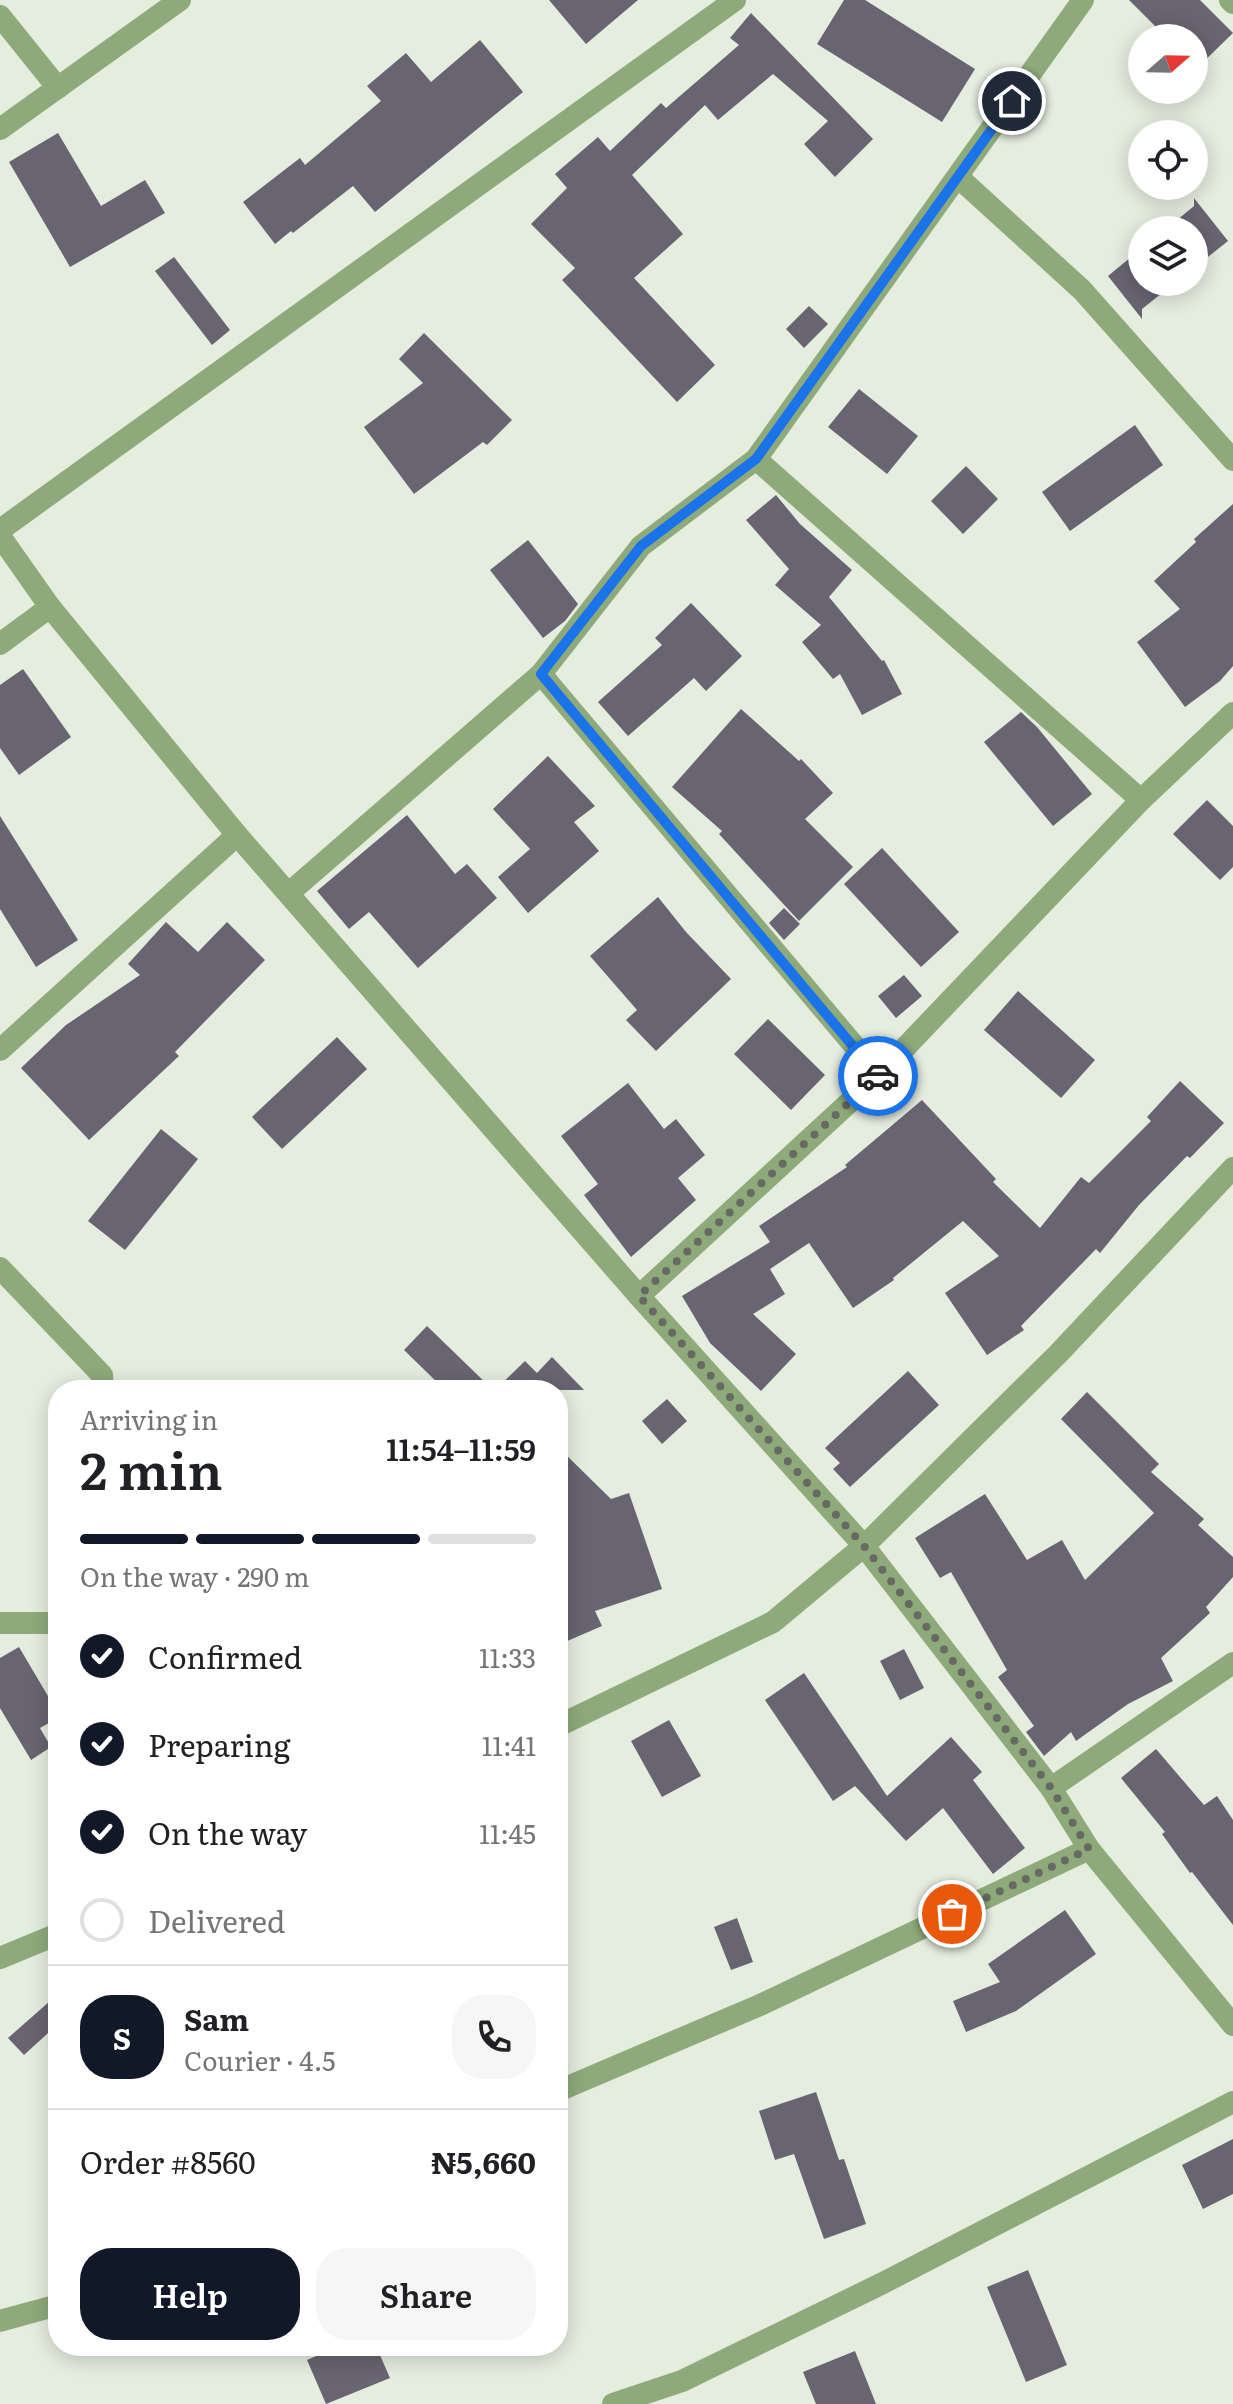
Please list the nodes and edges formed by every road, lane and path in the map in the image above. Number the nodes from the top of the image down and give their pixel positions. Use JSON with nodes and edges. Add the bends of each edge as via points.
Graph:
{"nodes":[{"id":1,"x":180,"y":0,"type":"edge"},
{"id":2,"x":735,"y":0,"type":"edge"},
{"id":3,"x":1083,"y":0,"type":"edge"},
{"id":4,"x":0,"y":16,"type":"edge"},
{"id":5,"x":58,"y":88,"type":"junction"},
{"id":6,"x":0,"y":129,"type":"edge"},
{"id":7,"x":958,"y":177,"type":"junction"},
{"id":8,"x":756,"y":459,"type":"junction"},
{"id":9,"x":1233,"y":460,"type":"edge"},
{"id":10,"x":0,"y":530,"type":"edge"},
{"id":11,"x":0,"y":536,"type":"edge"},
{"id":12,"x":50,"y":607,"type":"junction"},
{"id":13,"x":0,"y":644,"type":"edge"},
{"id":14,"x":541,"y":674,"type":"junction"},
{"id":15,"x":1233,"y":713,"type":"edge"},
{"id":16,"x":1141,"y":800,"type":"junction"},
{"id":17,"x":237,"y":835,"type":"junction"},
{"id":18,"x":289,"y":893,"type":"junction"},
{"id":19,"x":0,"y":1050,"type":"edge"},
{"id":20,"x":879,"y":1075,"type":"junction"},
{"id":21,"x":1233,"y":1168,"type":"edge"},
{"id":22,"x":0,"y":1268,"type":"edge"},
{"id":23,"x":639,"y":1296,"type":"junction"},
{"id":24,"x":102,"y":1380,"type":"edge"},
{"id":25,"x":864,"y":1546,"type":"junction"},
{"id":26,"x":0,"y":1623,"type":"edge"},
{"id":27,"x":48,"y":1623,"type":"edge"},
{"id":28,"x":1233,"y":1663,"type":"edge"},
{"id":29,"x":568,"y":1721,"type":"edge"},
{"id":30,"x":1051,"y":1788,"type":"junction"},
{"id":31,"x":1089,"y":1849,"type":"junction"},
{"id":32,"x":48,"y":1938,"type":"edge"},
{"id":33,"x":0,"y":1958,"type":"edge"},
{"id":34,"x":1233,"y":2025,"type":"edge"},
{"id":35,"x":568,"y":2087,"type":"edge"},
{"id":36,"x":1233,"y":2102,"type":"edge"},
{"id":37,"x":48,"y":2308,"type":"edge"},
{"id":38,"x":0,"y":2321,"type":"edge"},
{"id":39,"x":613,"y":2404,"type":"edge"}],
"edges":[{"from":1,"to":5,"type":"street"},
{"from":2,"to":10,"type":"street"},
{"from":3,"to":7,"type":"street"},
{"from":4,"to":5,"type":"street"},
{"from":5,"to":6,"type":"street"},
{"from":7,"to":8,"type":"street"},
{"from":7,"to":9,"type":"street","via":[[1082,290]]},
{"from":8,"to":14,"type":"street","via":[[641,546]]},
{"from":8,"to":16,"type":"street"},
{"from":11,"to":12,"type":"street"},
{"from":12,"to":13,"type":"street"},
{"from":12,"to":17,"type":"street"},
{"from":14,"to":18,"type":"street"},
{"from":14,"to":20,"type":"street"},
{"from":15,"to":16,"type":"street"},
{"from":16,"to":20,"type":"street"},
{"from":17,"to":18,"type":"street"},
{"from":17,"to":19,"type":"street"},
{"from":18,"to":23,"type":"street"},
{"from":20,"to":23,"type":"street"},
{"from":21,"to":25,"type":"street","via":[[1058,1354]]},
{"from":22,"to":24,"type":"street"},
{"from":23,"to":25,"type":"street"},
{"from":25,"to":29,"type":"street","via":[[773,1622]]},
{"from":25,"to":30,"type":"street"},
{"from":26,"to":27,"type":"street"},
{"from":28,"to":30,"type":"street"},
{"from":30,"to":31,"type":"street"},
{"from":31,"to":34,"type":"street"},
{"from":31,"to":35,"type":"street","via":[[760,2005]]},
{"from":32,"to":33,"type":"street"},
{"from":36,"to":39,"type":"street","via":[[682,2381]]},
{"from":37,"to":38,"type":"street"}]}
